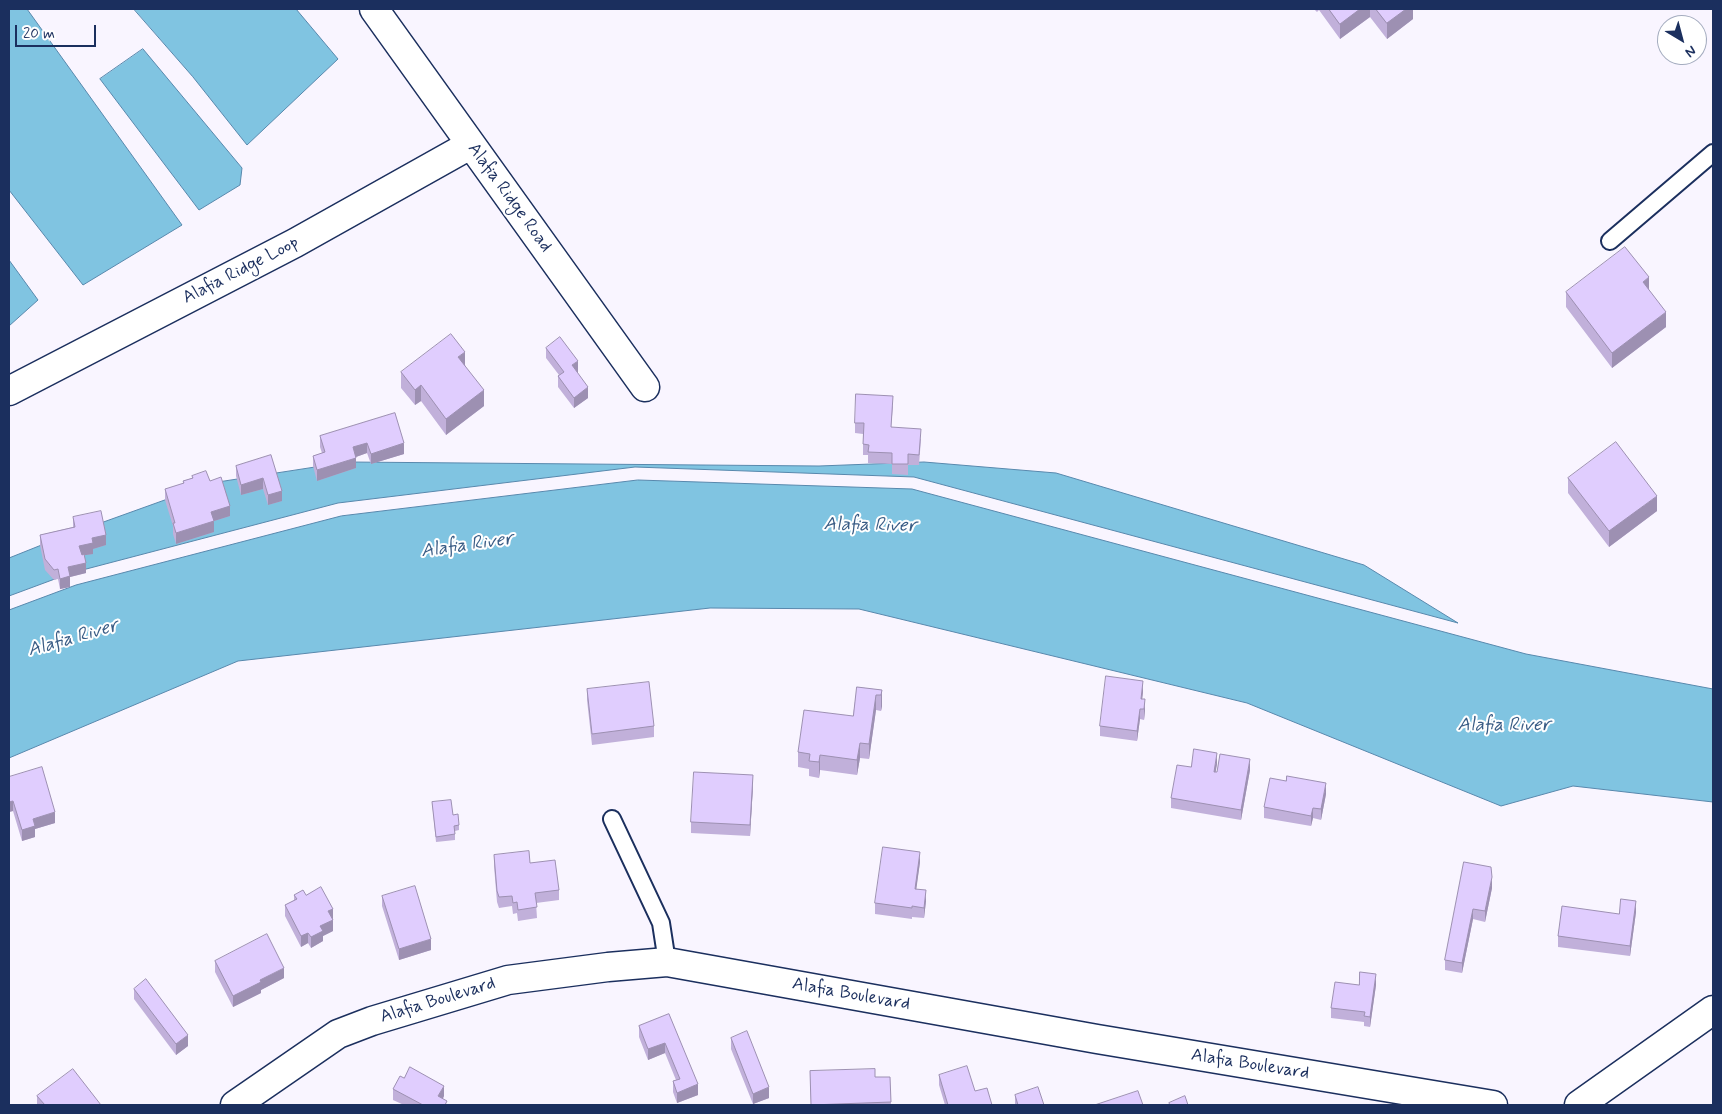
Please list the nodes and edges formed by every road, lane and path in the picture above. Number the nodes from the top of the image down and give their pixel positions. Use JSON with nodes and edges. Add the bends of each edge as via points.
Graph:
{"nodes":[{"id":1,"x":374,"y":9,"type":"edge"},
{"id":2,"x":470,"y":145,"type":"junction"},
{"id":3,"x":1713,"y":152,"type":"edge"},
{"id":4,"x":1610,"y":242,"type":"dead end"},
{"id":5,"x":645,"y":387,"type":"dead end"},
{"id":6,"x":9,"y":391,"type":"edge"},
{"id":7,"x":612,"y":819,"type":"dead end"},
{"id":8,"x":667,"y":962,"type":"junction"},
{"id":9,"x":1713,"y":1010,"type":"edge"},
{"id":10,"x":237,"y":1105,"type":"edge"},
{"id":11,"x":1493,"y":1105,"type":"edge"},
{"id":12,"x":1579,"y":1105,"type":"edge"}],
"edges":[{"from":1,"to":2,"type":"street","name":"Alafia Ridge Road"},
{"from":2,"to":5,"type":"street","name":"Alafia Ridge Road"},
{"from":2,"to":6,"type":"street","name":"Alafia Ridge Loop","via":[[296,243]]},
{"from":3,"to":4,"type":"lane"},
{"from":7,"to":8,"type":"lane","via":[[661,923]]},
{"from":8,"to":10,"type":"street","name":"Alafia Boulevard","via":[[508,980],[372,1022],[338,1034]]},
{"from":8,"to":11,"type":"street","name":"Alafia Boulevard","via":[[1097,1039]]},
{"from":9,"to":12,"type":"street"}]}
